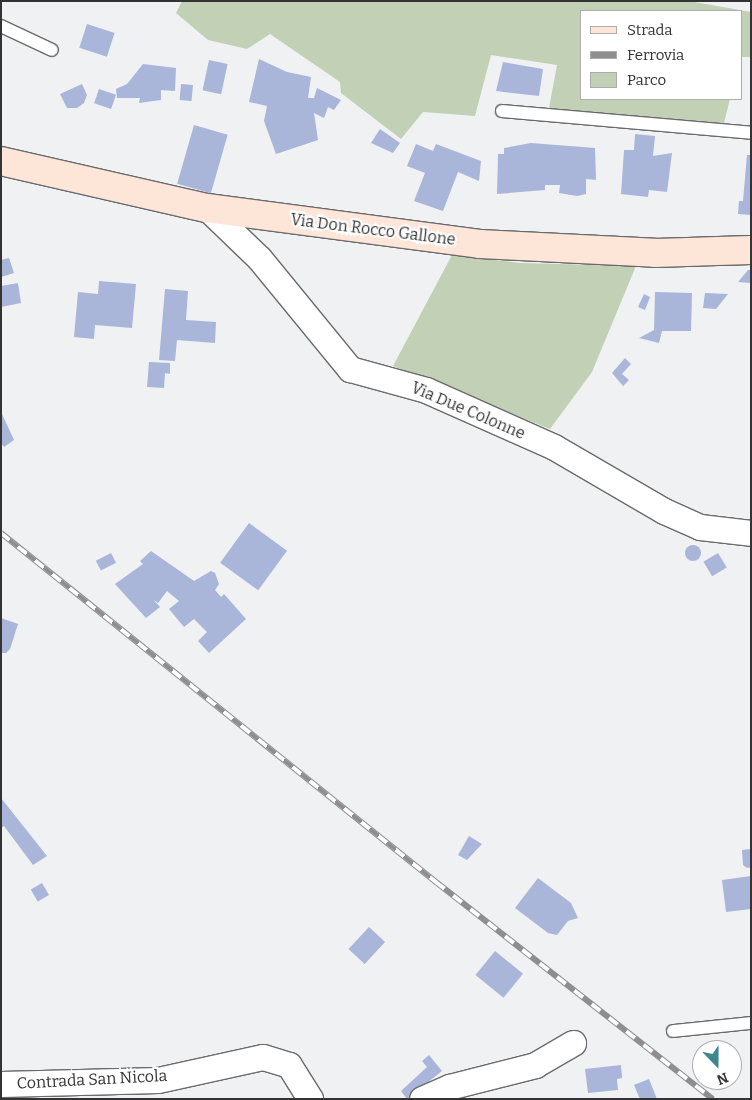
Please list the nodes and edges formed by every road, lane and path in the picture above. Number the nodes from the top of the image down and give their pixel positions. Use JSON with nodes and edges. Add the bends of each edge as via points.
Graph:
{"nodes":[{"id":1,"x":1,"y":26,"type":"edge"},
{"id":2,"x":52,"y":50,"type":"dead end"},
{"id":3,"x":502,"y":111,"type":"dead end"},
{"id":4,"x":751,"y":133,"type":"edge"},
{"id":5,"x":1,"y":161,"type":"edge"},
{"id":6,"x":207,"y":208,"type":"junction"},
{"id":7,"x":751,"y":250,"type":"edge"},
{"id":8,"x":751,"y":533,"type":"edge"},
{"id":9,"x":751,"y":1023,"type":"edge"},
{"id":10,"x":673,"y":1031,"type":"dead end"},
{"id":11,"x":573,"y":1043,"type":"dead end"},
{"id":12,"x":1,"y":1084,"type":"edge"},
{"id":13,"x":310,"y":1099,"type":"edge"},
{"id":14,"x":422,"y":1099,"type":"edge"}],
"edges":[{"from":1,"to":2,"type":"lane"},
{"from":3,"to":4,"type":"lane"},
{"from":5,"to":6,"type":"main road","name":"Via Don Rocco Gallone"},
{"from":6,"to":7,"type":"main road","name":"Via Don Rocco Gallone","via":[[480,244],[655,253]]},
{"from":6,"to":8,"type":"street","name":"Via Due Colonne","via":[[259,258],[350,369],[426,390],[554,448],[664,511],[700,527]]},
{"from":9,"to":10,"type":"lane"},
{"from":11,"to":14,"type":"street","via":[[535,1064],[449,1087]]},
{"from":12,"to":13,"type":"street","name":"Contrada San Nicola","via":[[158,1080],[263,1056],[289,1065]]}]}
